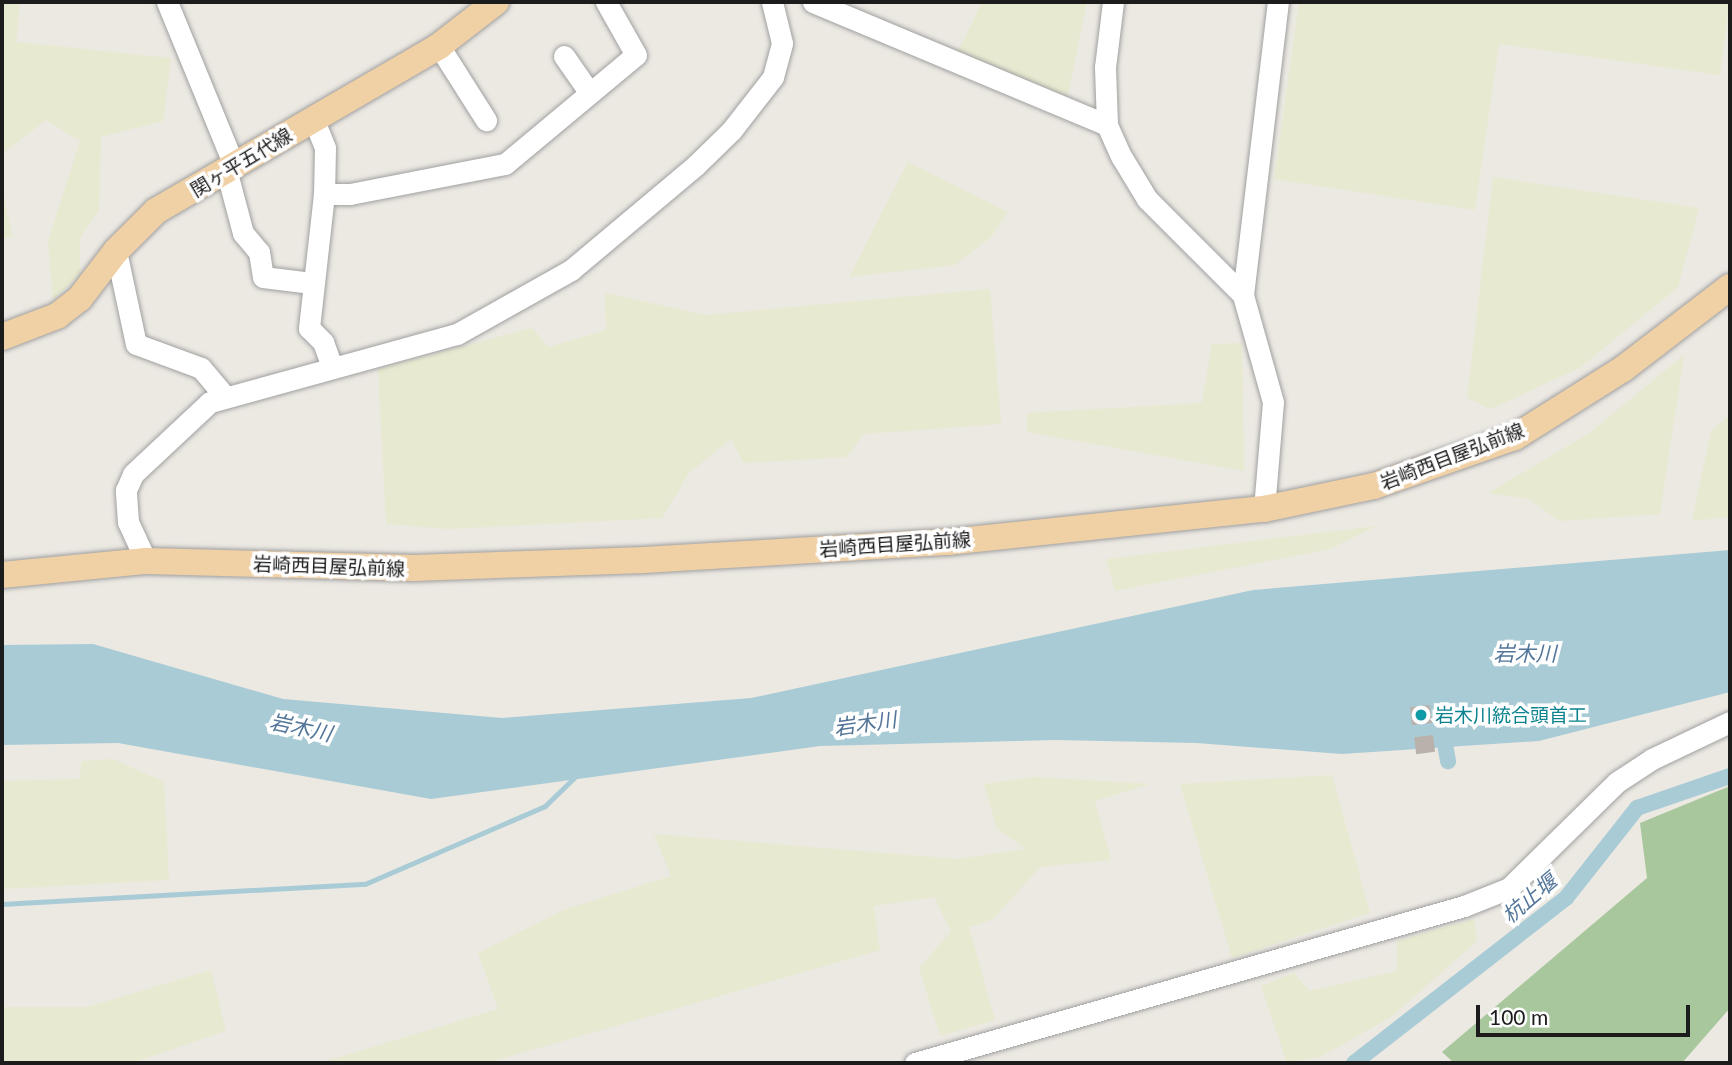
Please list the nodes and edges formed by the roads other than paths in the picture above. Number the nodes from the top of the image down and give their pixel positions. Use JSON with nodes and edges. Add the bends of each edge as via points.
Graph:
{"nodes":[{"id":1,"x":167,"y":2,"type":"edge"},
{"id":2,"x":496,"y":2,"type":"edge"},
{"id":3,"x":606,"y":2,"type":"edge"},
{"id":4,"x":772,"y":2,"type":"edge"},
{"id":5,"x":813,"y":2,"type":"edge"},
{"id":6,"x":1113,"y":2,"type":"edge"},
{"id":7,"x":1278,"y":2,"type":"edge"},
{"id":8,"x":439,"y":46,"type":"junction"},
{"id":9,"x":564,"y":56,"type":"dead end"},
{"id":10,"x":589,"y":92,"type":"junction"},
{"id":11,"x":313,"y":118,"type":"junction"},
{"id":12,"x":485,"y":120,"type":"dead end"},
{"id":13,"x":1108,"y":125,"type":"junction"},
{"id":14,"x":231,"y":170,"type":"junction"},
{"id":15,"x":324,"y":194,"type":"junction"},
{"id":16,"x":116,"y":251,"type":"junction"},
{"id":17,"x":312,"y":283,"type":"junction"},
{"id":18,"x":1730,"y":287,"type":"edge"},
{"id":19,"x":1243,"y":295,"type":"junction"},
{"id":20,"x":2,"y":337,"type":"edge"},
{"id":21,"x":332,"y":368,"type":"junction"},
{"id":22,"x":224,"y":395,"type":"junction"},
{"id":23,"x":1264,"y":509,"type":"junction"},
{"id":24,"x":146,"y":561,"type":"junction"},
{"id":25,"x":2,"y":575,"type":"edge"},
{"id":26,"x":1730,"y":722,"type":"edge"},
{"id":27,"x":915,"y":1063,"type":"edge"}],
"edges":[{"from":1,"to":14,"type":"street"},
{"from":2,"to":8,"type":"main road","name":"関ヶ平五代線"},
{"from":3,"to":10,"type":"street","via":[[636,55]]},
{"from":4,"to":21,"type":"street","via":[[782,43],[773,78],[731,131],[696,165],[571,270],[457,334]]},
{"from":5,"to":13,"type":"street"},
{"from":6,"to":13,"type":"street","via":[[1105,67]]},
{"from":7,"to":19,"type":"street"},
{"from":8,"to":11,"type":"main road","name":"関ヶ平五代線"},
{"from":8,"to":12,"type":"street"},
{"from":9,"to":10,"type":"street"},
{"from":10,"to":15,"type":"street","via":[[505,164],[350,194]]},
{"from":11,"to":14,"type":"main road","name":"関ヶ平五代線"},
{"from":11,"to":15,"type":"street","via":[[325,148]]},
{"from":13,"to":19,"type":"street","via":[[1147,199]]},
{"from":14,"to":16,"type":"main road","name":"関ヶ平五代線","via":[[156,211]]},
{"from":14,"to":17,"type":"street","via":[[243,233],[259,252],[262,277]]},
{"from":15,"to":17,"type":"street"},
{"from":16,"to":20,"type":"main road","name":"関ヶ平五代線","via":[[80,298],[57,316]]},
{"from":16,"to":22,"type":"street","via":[[136,344],[201,368]]},
{"from":17,"to":21,"type":"street","via":[[309,328],[323,342]]},
{"from":18,"to":23,"type":"main road","name":"岩崎西目屋弘前線","via":[[1623,369],[1515,437],[1374,486]]},
{"from":19,"to":23,"type":"street","via":[[1273,402]]},
{"from":21,"to":22,"type":"street"},
{"from":22,"to":24,"type":"street","via":[[210,402],[133,474],[126,490],[128,522]]},
{"from":23,"to":24,"type":"main road","name":"岩崎西目屋弘前線","via":[[948,542],[644,560],[414,568]]},
{"from":24,"to":25,"type":"main road","name":"岩崎西目屋弘前線"},
{"from":26,"to":27,"type":"street","via":[[1652,759],[1617,782],[1508,888],[1464,906]]}]}
